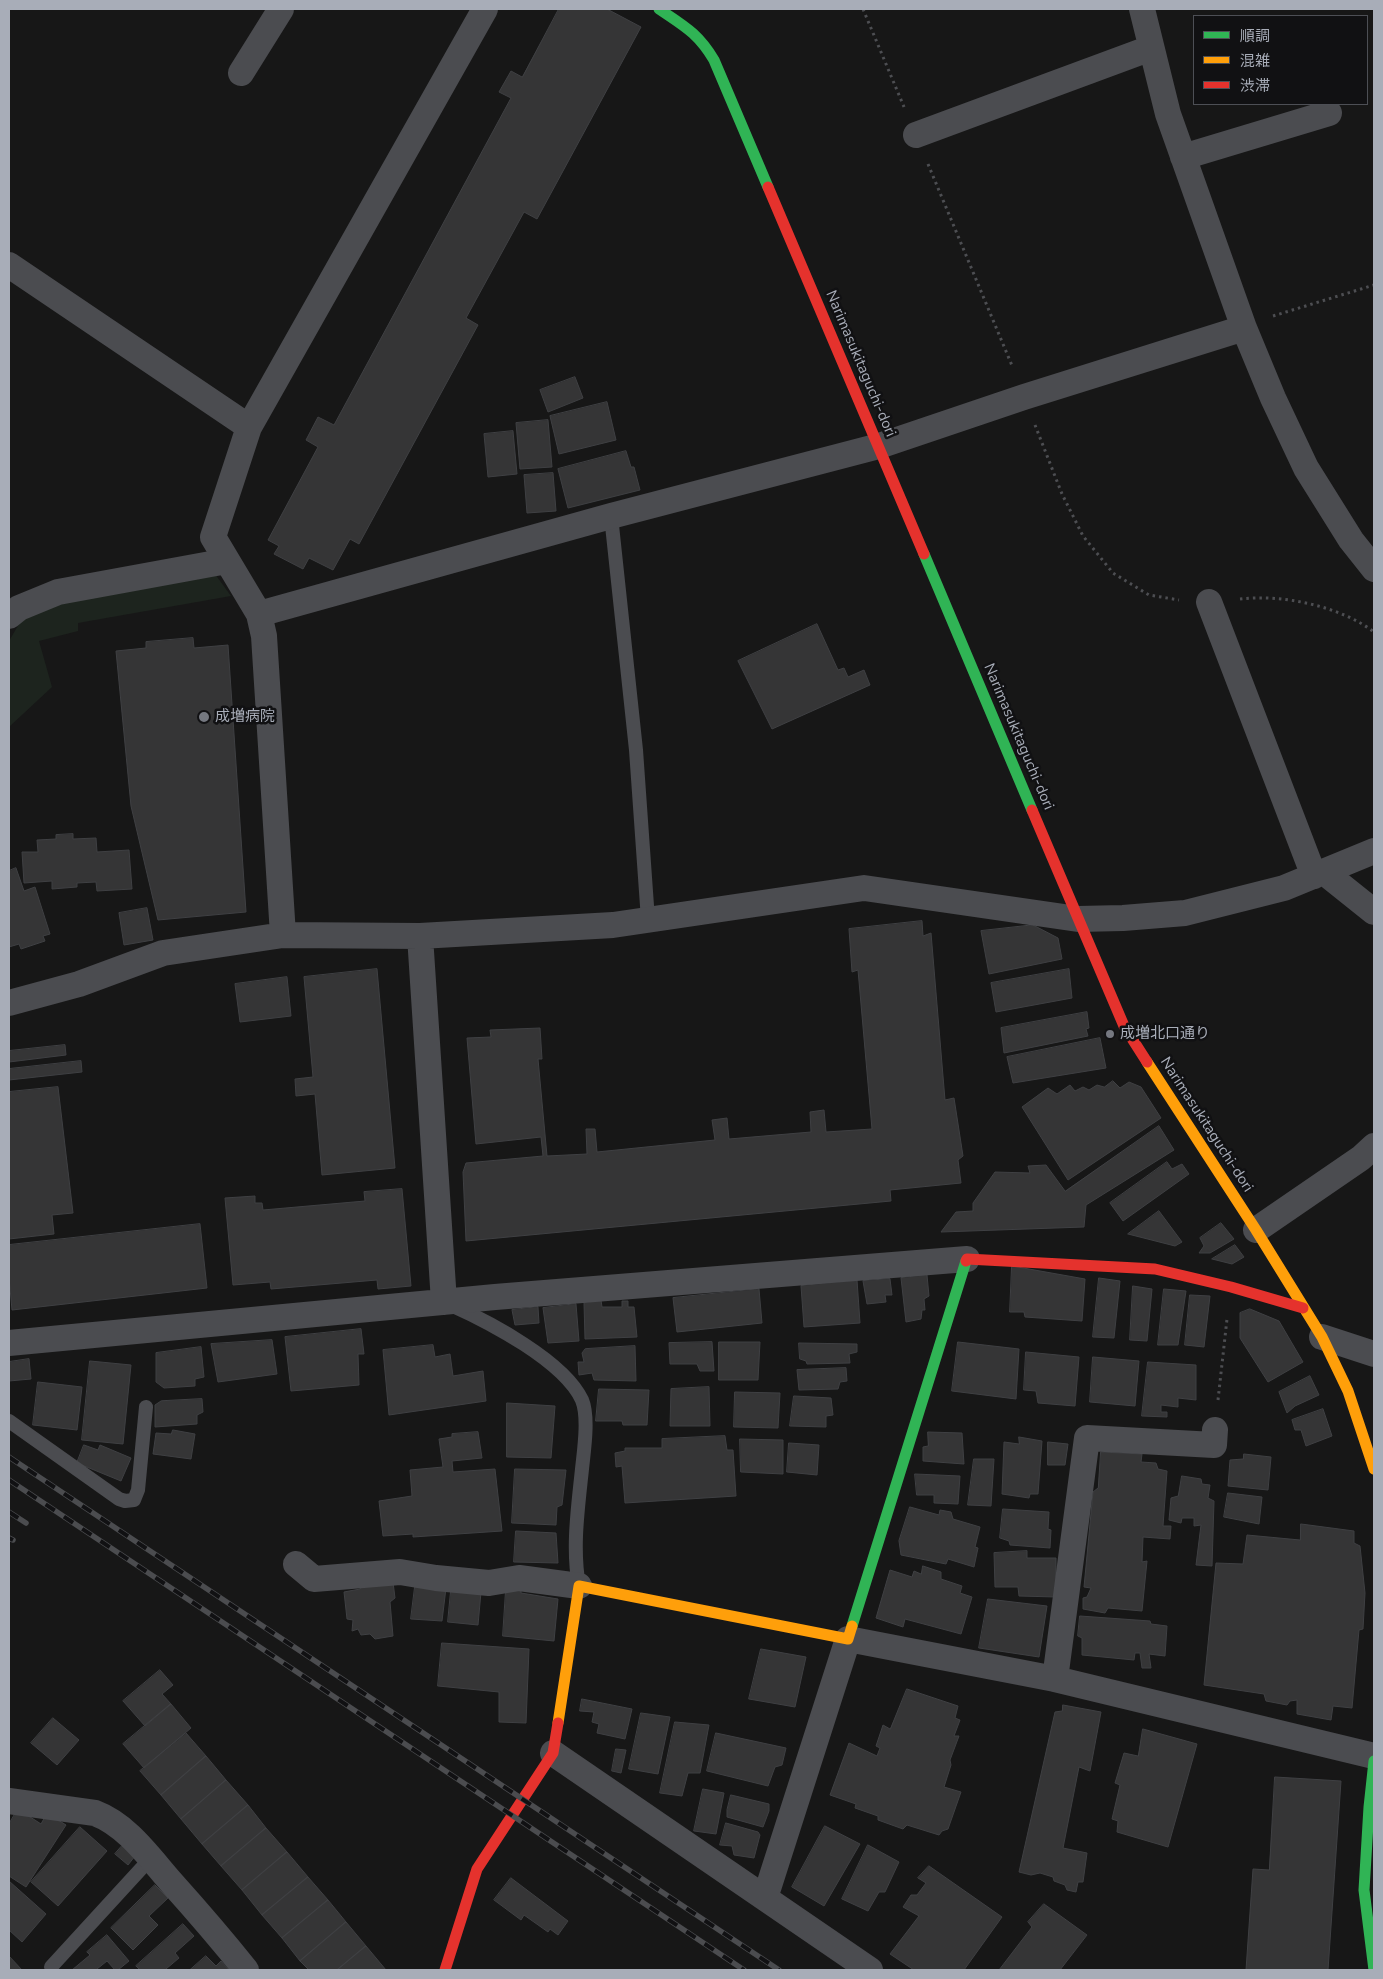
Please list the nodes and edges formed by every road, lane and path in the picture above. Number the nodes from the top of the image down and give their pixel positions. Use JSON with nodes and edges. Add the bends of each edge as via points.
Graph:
{"nodes":[{"id":1,"x":281,"y":9,"type":"edge"},
{"id":2,"x":485,"y":9,"type":"edge"},
{"id":3,"x":659,"y":9,"type":"edge"},
{"id":4,"x":1142,"y":9,"type":"edge"},
{"id":5,"x":1151,"y":48,"type":"junction"},
{"id":6,"x":240,"y":73,"type":"dead end"},
{"id":7,"x":1329,"y":114,"type":"dead end"},
{"id":8,"x":916,"y":135,"type":"dead end"},
{"id":9,"x":1183,"y":157,"type":"junction"},
{"id":10,"x":9,"y":265,"type":"edge"},
{"id":11,"x":1374,"y":285,"type":"edge"},
{"id":12,"x":1256,"y":323,"type":"junction"},
{"id":13,"x":249,"y":427,"type":"junction"},
{"id":14,"x":879,"y":446,"type":"junction"},
{"id":15,"x":611,"y":516,"type":"junction"},
{"id":16,"x":227,"y":561,"type":"junction"},
{"id":17,"x":1374,"y":569,"type":"edge"},
{"id":18,"x":1209,"y":602,"type":"dead end"},
{"id":19,"x":260,"y":614,"type":"junction"},
{"id":20,"x":9,"y":616,"type":"edge"},
{"id":21,"x":1374,"y":850,"type":"edge"},
{"id":22,"x":1319,"y":874,"type":"junction"},
{"id":23,"x":1374,"y":912,"type":"edge"},
{"id":24,"x":1078,"y":919,"type":"junction"},
{"id":25,"x":648,"y":920,"type":"junction"},
{"id":26,"x":283,"y":934,"type":"junction"},
{"id":27,"x":420,"y":936,"type":"junction"},
{"id":28,"x":9,"y":1003,"type":"edge"},
{"id":29,"x":1374,"y":1146,"type":"edge"},
{"id":30,"x":1256,"y":1230,"type":"junction"},
{"id":31,"x":968,"y":1259,"type":"junction"},
{"id":32,"x":444,"y":1302,"type":"junction"},
{"id":33,"x":1303,"y":1308,"type":"junction"},
{"id":34,"x":1228,"y":1316,"type":"dead end"},
{"id":35,"x":1322,"y":1337,"type":"junction"},
{"id":36,"x":9,"y":1343,"type":"edge"},
{"id":37,"x":1374,"y":1354,"type":"edge"},
{"id":38,"x":146,"y":1407,"type":"dead end"},
{"id":39,"x":9,"y":1421,"type":"edge"},
{"id":40,"x":1215,"y":1430,"type":"joint"},
{"id":41,"x":1374,"y":1469,"type":"edge"},
{"id":42,"x":296,"y":1564,"type":"dead end"},
{"id":43,"x":579,"y":1586,"type":"junction"},
{"id":44,"x":848,"y":1639,"type":"junction"},
{"id":45,"x":1055,"y":1679,"type":"junction"},
{"id":46,"x":1374,"y":1756,"type":"edge"},
{"id":47,"x":550,"y":1758,"type":"junction"},
{"id":48,"x":1374,"y":1761,"type":"edge"},
{"id":49,"x":9,"y":1801,"type":"edge"},
{"id":50,"x":150,"y":1859,"type":"junction"},
{"id":51,"x":765,"y":1898,"type":"junction"},
{"id":52,"x":51,"y":1967,"type":"dead end"},
{"id":53,"x":246,"y":1970,"type":"edge"},
{"id":54,"x":445,"y":1970,"type":"edge"},
{"id":55,"x":870,"y":1970,"type":"edge"},
{"id":56,"x":1374,"y":1970,"type":"edge"}],
"edges":[{"from":1,"to":6,"type":"street"},
{"from":2,"to":13,"type":"street"},
{"from":3,"to":14,"type":"street","name":"Narimasukitaguchi-dori","via":[[690,30],[704,43],[714,60]]},
{"from":4,"to":5,"type":"street"},
{"from":5,"to":8,"type":"street"},
{"from":5,"to":9,"type":"street"},
{"from":7,"to":9,"type":"street"},
{"from":9,"to":12,"type":"street"},
{"from":10,"to":13,"type":"street"},
{"from":11,"to":12,"type":"path"},
{"from":12,"to":14,"type":"street"},
{"from":12,"to":17,"type":"street","via":[[1273,398],[1306,468],[1351,540]]},
{"from":13,"to":16,"type":"street","via":[[213,537]]},
{"from":14,"to":15,"type":"street"},
{"from":14,"to":24,"type":"street","name":"Narimasukitaguchi-dori"},
{"from":15,"to":19,"type":"street"},
{"from":15,"to":25,"type":"lane","via":[[636,750]]},
{"from":16,"to":19,"type":"street"},
{"from":16,"to":20,"type":"street","via":[[58,592],[19,608]]},
{"from":18,"to":22,"type":"street"},
{"from":19,"to":26,"type":"street"},
{"from":21,"to":22,"type":"street"},
{"from":22,"to":23,"type":"street"},
{"from":22,"to":24,"type":"street","via":[[1284,888],[1185,913]]},
{"from":24,"to":25,"type":"street","via":[[864,888]]},
{"from":24,"to":30,"type":"street","name":"Narimasukitaguchi-dori","via":[[1124,1026]]},
{"from":25,"to":27,"type":"street","via":[[614,925]]},
{"from":26,"to":27,"type":"street"},
{"from":26,"to":28,"type":"street","via":[[163,953],[80,984]]},
{"from":27,"to":32,"type":"street"},
{"from":29,"to":30,"type":"street"},
{"from":30,"to":33,"type":"street","name":"Narimasukitaguchi-dori"},
{"from":31,"to":32,"type":"street"},
{"from":31,"to":33,"type":"street","via":[[1155,1269]]},
{"from":31,"to":44,"type":"street"},
{"from":32,"to":36,"type":"street"},
{"from":32,"to":43,"type":"lane","via":[[477,1316],[526,1346],[564,1375],[582,1401],[585,1439],[575,1562]]},
{"from":33,"to":35,"type":"street","name":"Narimasukitaguchi-dori"},
{"from":34,"to":40,"type":"path"},
{"from":35,"to":37,"type":"street"},
{"from":35,"to":41,"type":"street","name":"Narimasukitaguchi-dori","via":[[1348,1391]]},
{"from":38,"to":39,"type":"lane","via":[[138,1490],[134,1500],[130,1501],[119,1499]]},
{"from":40,"to":45,"type":"street","via":[[1214,1445],[1087,1438]]},
{"from":42,"to":43,"type":"street","via":[[314,1579],[400,1572],[489,1583],[519,1578]]},
{"from":43,"to":44,"type":"street"},
{"from":43,"to":47,"type":"street"},
{"from":44,"to":45,"type":"street"},
{"from":44,"to":51,"type":"street"},
{"from":45,"to":46,"type":"street"},
{"from":47,"to":51,"type":"street"},
{"from":47,"to":54,"type":"street","via":[[477,1869]]},
{"from":48,"to":56,"type":"street","via":[[1364,1890]]},
{"from":49,"to":50,"type":"street","via":[[96,1813],[109,1818]]},
{"from":50,"to":52,"type":"lane"},
{"from":50,"to":53,"type":"street"},
{"from":51,"to":55,"type":"street"}]}
